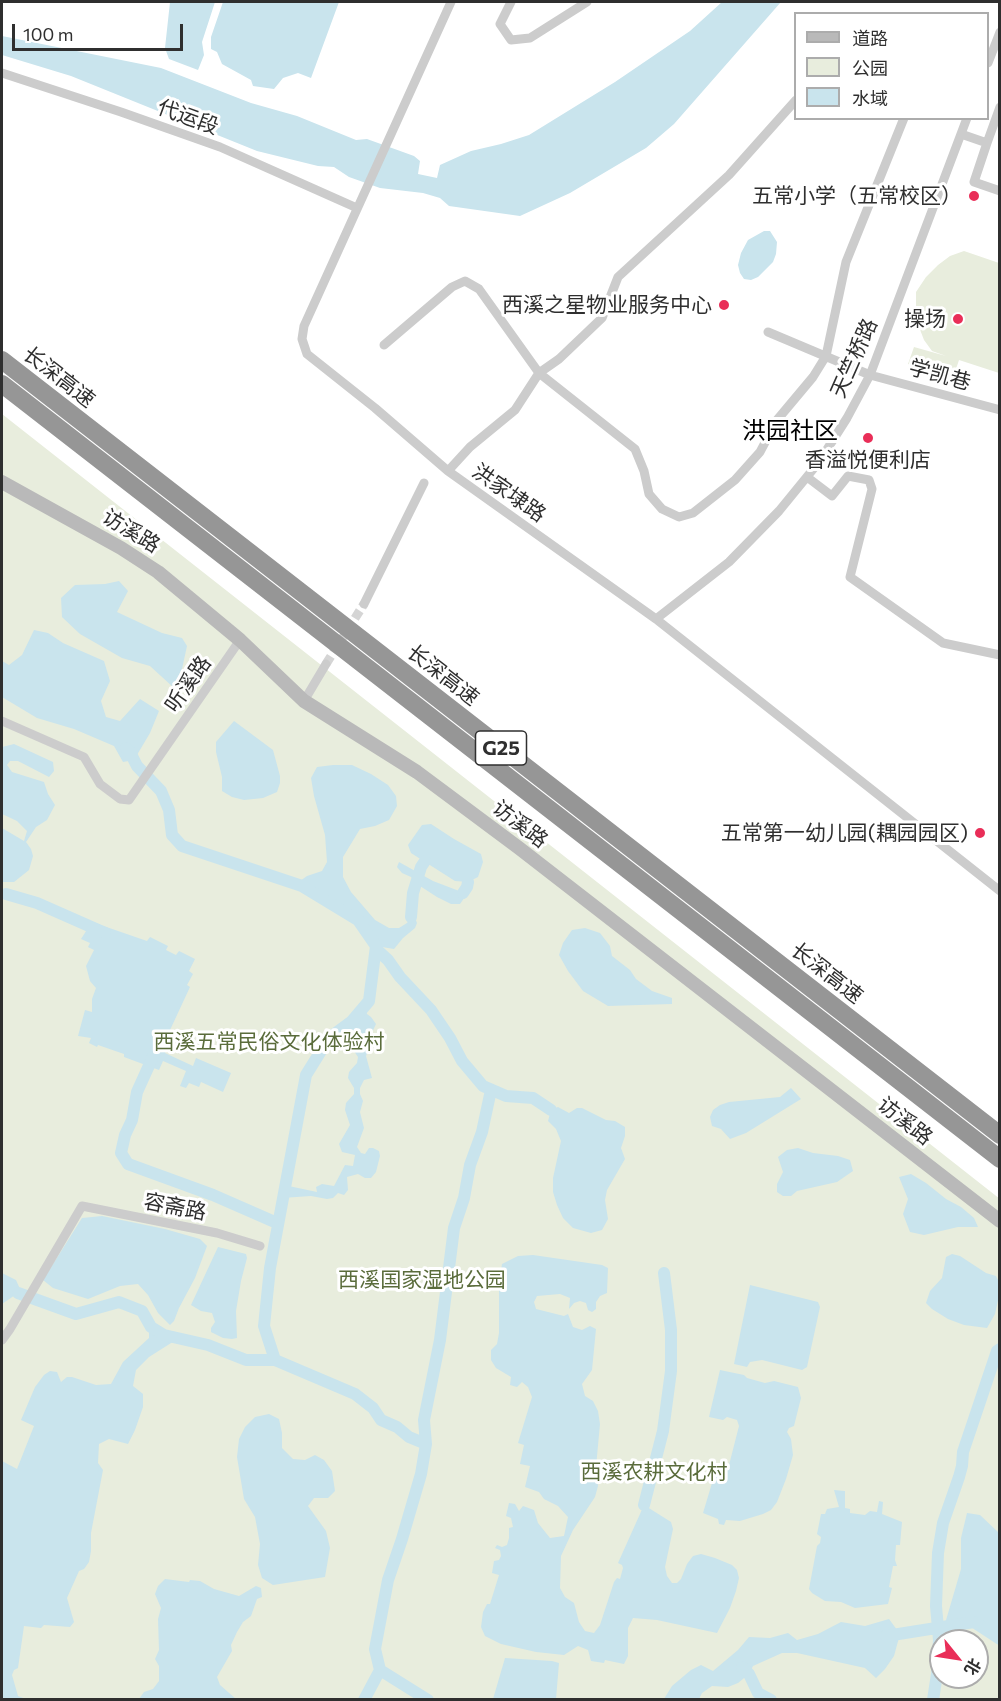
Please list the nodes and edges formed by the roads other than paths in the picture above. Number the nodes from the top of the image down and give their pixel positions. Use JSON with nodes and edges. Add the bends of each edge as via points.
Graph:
{"nodes":[{"id":1,"x":451,"y":2,"type":"edge"},
{"id":2,"x":511,"y":2,"type":"edge"},
{"id":3,"x":586,"y":2,"type":"edge"},
{"id":4,"x":999,"y":32,"type":"edge"},
{"id":5,"x":989,"y":58,"type":"edge"},
{"id":6,"x":2,"y":73,"type":"edge"},
{"id":7,"x":794,"y":101,"type":"edge"},
{"id":8,"x":999,"y":107,"type":"edge"},
{"id":9,"x":903,"y":120,"type":"edge"},
{"id":10,"x":966,"y":120,"type":"edge"},
{"id":11,"x":961,"y":134,"type":"junction"},
{"id":12,"x":987,"y":143,"type":"junction"},
{"id":13,"x":999,"y":190,"type":"edge"},
{"id":14,"x":357,"y":208,"type":"junction"},
{"id":15,"x":768,"y":332,"type":"dead end"},
{"id":16,"x":384,"y":345,"type":"dead end"},
{"id":17,"x":826,"y":356,"type":"junction"},
{"id":18,"x":2,"y":360,"type":"edge"},
{"id":19,"x":539,"y":373,"type":"junction"},
{"id":20,"x":870,"y":375,"type":"junction"},
{"id":21,"x":2,"y":384,"type":"edge"},
{"id":22,"x":999,"y":410,"type":"edge"},
{"id":23,"x":448,"y":471,"type":"junction"},
{"id":24,"x":807,"y":477,"type":"junction"},
{"id":25,"x":2,"y":482,"type":"edge"},
{"id":26,"x":424,"y":483,"type":"dead end"},
{"id":27,"x":364,"y":604,"type":"tunnel mouth"},
{"id":28,"x":656,"y":619,"type":"junction"},
{"id":29,"x":240,"y":640,"type":"junction"},
{"id":30,"x":999,"y":655,"type":"edge"},
{"id":31,"x":326,"y":664,"type":"tunnel mouth"},
{"id":32,"x":304,"y":701,"type":"junction"},
{"id":33,"x":2,"y":722,"type":"edge"},
{"id":34,"x":999,"y":891,"type":"edge"},
{"id":35,"x":999,"y":1135,"type":"edge"},
{"id":36,"x":999,"y":1159,"type":"edge"},
{"id":37,"x":999,"y":1221,"type":"edge"},
{"id":38,"x":260,"y":1246,"type":"dead end"},
{"id":39,"x":2,"y":1340,"type":"edge"}],
"edges":[{"from":1,"to":14,"type":"street","name":"洪家埭路"},
{"from":2,"to":3,"type":"street","via":[[500,24],[511,40],[530,38]]},
{"from":4,"to":5,"type":"street"},
{"from":6,"to":14,"type":"street","name":"代运段","via":[[220,147]]},
{"from":7,"to":19,"type":"street","via":[[729,174],[618,277],[602,318]]},
{"from":8,"to":12,"type":"street"},
{"from":9,"to":17,"type":"street","via":[[846,262]]},
{"from":10,"to":11,"type":"street","name":"天竺桥路"},
{"from":11,"to":12,"type":"street"},
{"from":11,"to":20,"type":"street","name":"天竺桥路"},
{"from":12,"to":13,"type":"street","via":[[974,182]]},
{"from":14,"to":23,"type":"street","name":"洪家埭路","via":[[304,326],[302,339],[307,354]]},
{"from":15,"to":17,"type":"street","name":"学凯巷"},
{"from":16,"to":19,"type":"street","via":[[452,287],[465,281],[479,289]]},
{"from":17,"to":19,"type":"street","via":[[777,420],[760,452],[735,480],[693,513],[678,517],[662,509],[649,494],[635,449]]},
{"from":17,"to":20,"type":"street","name":"学凯巷"},
{"from":18,"to":35,"type":"highway","name":"长深高速","number":"G25"},
{"from":19,"to":23,"type":"street","via":[[515,410]]},
{"from":20,"to":22,"type":"street","name":"学凯巷"},
{"from":20,"to":24,"type":"street","name":"天竺桥路","via":[[847,418]]},
{"from":21,"to":36,"type":"highway","name":"长深高速","number":"G25"},
{"from":23,"to":28,"type":"street","name":"洪家埭路"},
{"from":24,"to":28,"type":"street","name":"天竺桥路","via":[[729,562]]},
{"from":24,"to":30,"type":"street","via":[[832,496],[848,476],[869,480],[873,489],[850,577],[944,643]]},
{"from":25,"to":29,"type":"street","name":"访溪路","via":[[158,572]]},
{"from":26,"to":27,"type":"street"},
{"from":28,"to":34,"type":"street","name":"洪家埭路"},
{"from":29,"to":32,"type":"street","name":"访溪路"},
{"from":29,"to":33,"type":"street","name":"听溪路","via":[[129,800],[120,799],[100,784],[84,757]]},
{"from":31,"to":32,"type":"street"},
{"from":32,"to":37,"type":"street","name":"访溪路","via":[[375,744],[519,848]]},
{"from":38,"to":39,"type":"street","name":"容斋路","via":[[217,1233],[82,1206]]}]}
